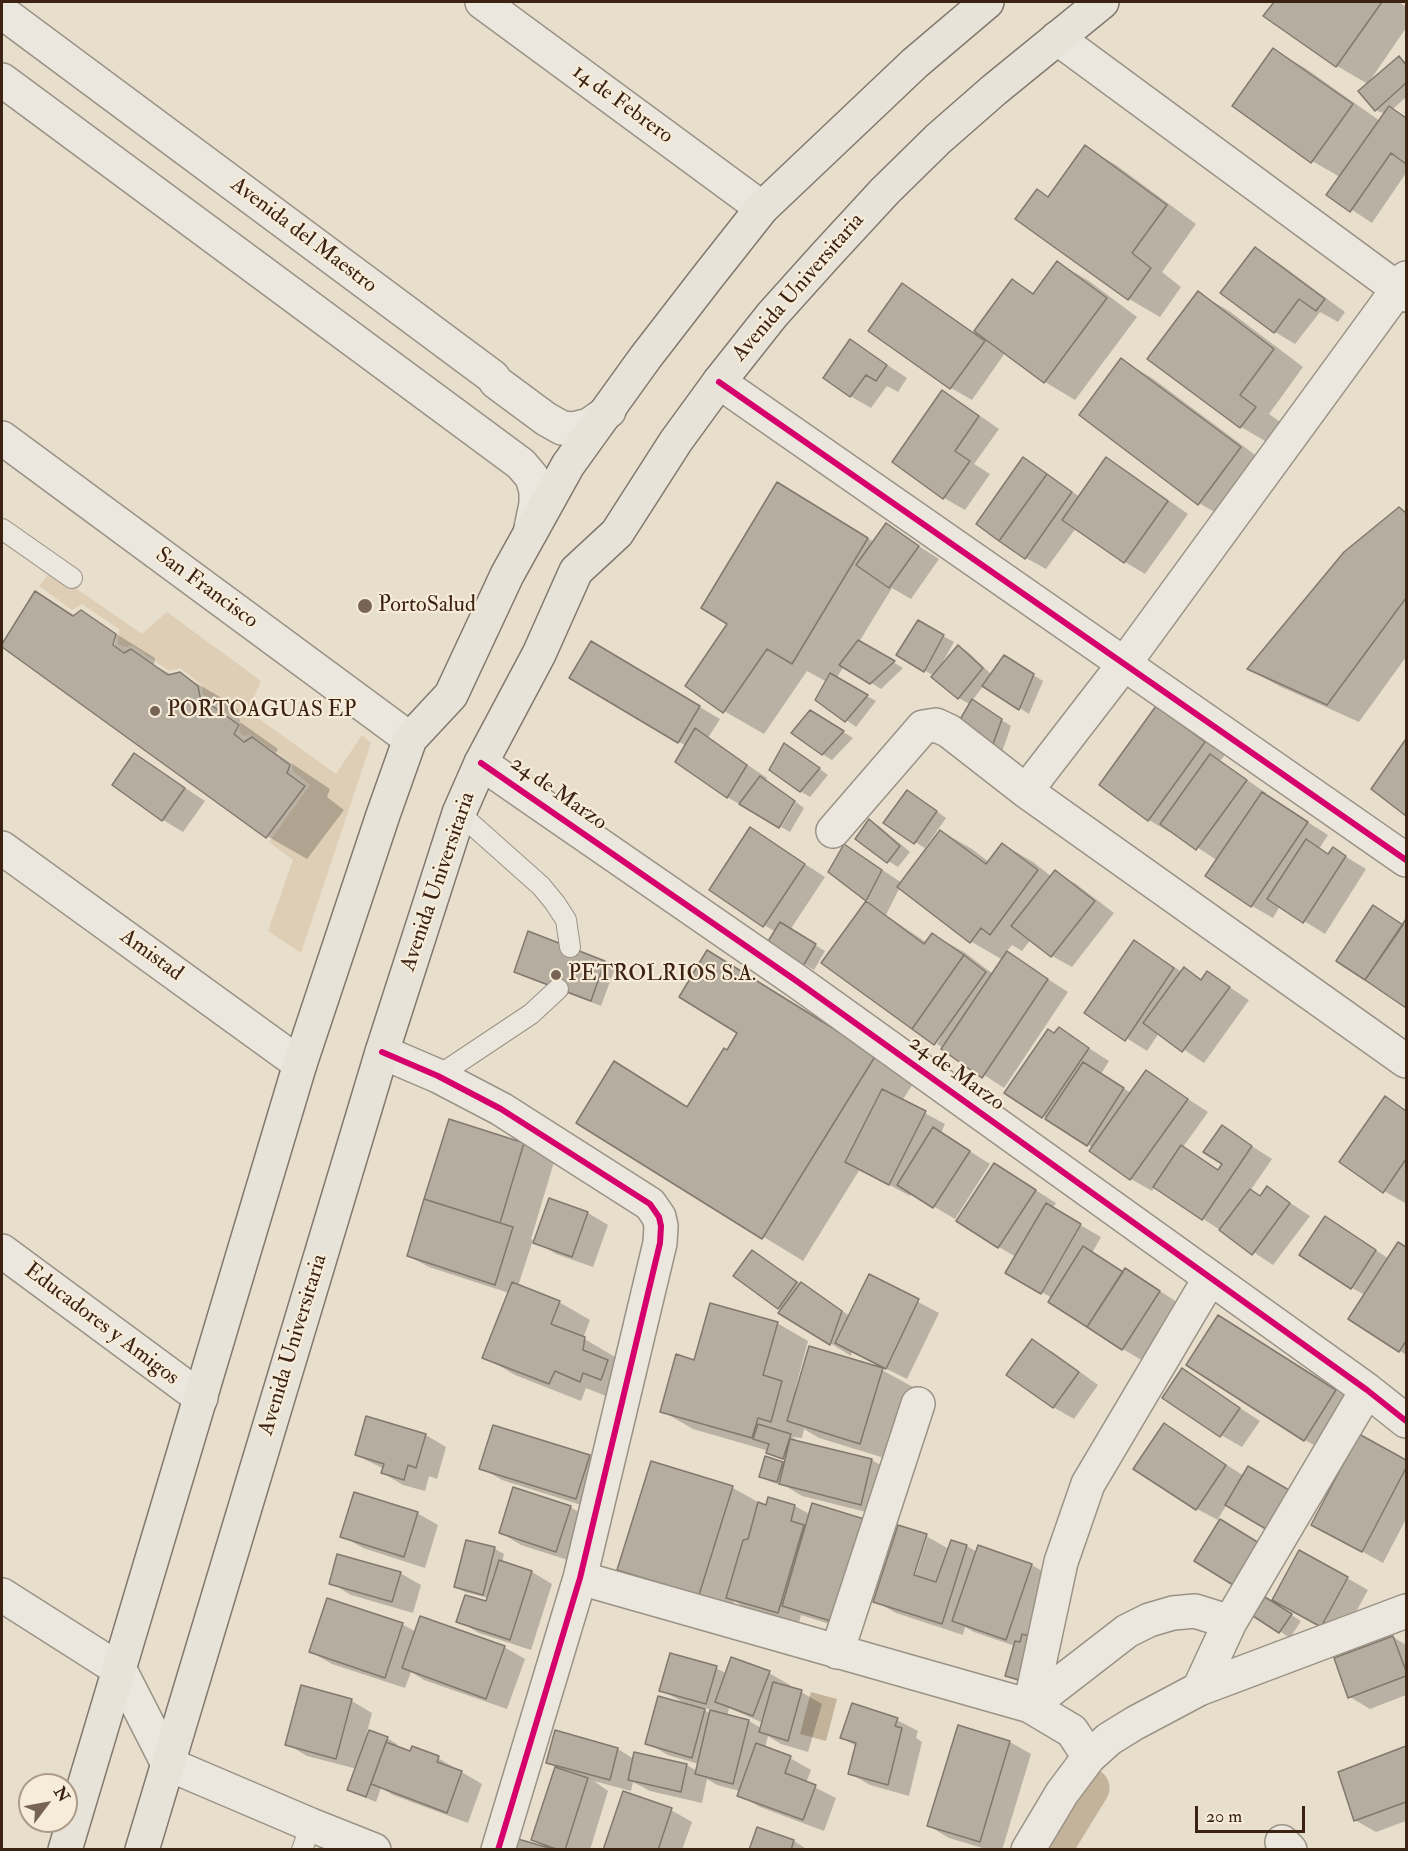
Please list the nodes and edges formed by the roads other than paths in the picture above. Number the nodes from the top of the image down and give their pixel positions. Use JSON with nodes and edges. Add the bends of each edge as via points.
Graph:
{"nodes":[{"id":1,"x":482,"y":2,"type":"edge"},
{"id":2,"x":987,"y":2,"type":"edge"},
{"id":3,"x":1102,"y":2,"type":"edge"},
{"id":4,"x":2,"y":12,"type":"edge"},
{"id":5,"x":1057,"y":38,"type":"junction"},
{"id":6,"x":2,"y":80,"type":"edge"},
{"id":7,"x":762,"y":208,"type":"junction"},
{"id":8,"x":1404,"y":287,"type":"edge"},
{"id":9,"x":493,"y":378,"type":"junction"},
{"id":10,"x":720,"y":382,"type":"junction"},
{"id":11,"x":609,"y":411,"type":"junction"},
{"id":12,"x":468,"y":424,"type":"junction"},
{"id":13,"x":2,"y":438,"type":"edge"},
{"id":14,"x":2,"y":529,"type":"edge"},
{"id":15,"x":530,"y":533,"type":"junction"},
{"id":16,"x":72,"y":578,"type":"dead end"},
{"id":17,"x":1124,"y":664,"type":"junction"},
{"id":18,"x":410,"y":739,"type":"junction"},
{"id":19,"x":481,"y":763,"type":"junction"},
{"id":20,"x":1026,"y":791,"type":"junction"},
{"id":21,"x":459,"y":813,"type":"junction"},
{"id":22,"x":833,"y":831,"type":"dead end"},
{"id":23,"x":2,"y":848,"type":"edge"},
{"id":24,"x":1407,"y":860,"type":"edge"},
{"id":25,"x":570,"y":947,"type":"dead end"},
{"id":26,"x":558,"y":989,"type":"dead end"},
{"id":27,"x":382,"y":1052,"type":"junction"},
{"id":28,"x":1407,"y":1061,"type":"edge"},
{"id":29,"x":300,"y":1064,"type":"junction"},
{"id":30,"x":438,"y":1076,"type":"junction"},
{"id":31,"x":2,"y":1251,"type":"edge"},
{"id":32,"x":1210,"y":1278,"type":"junction"},
{"id":33,"x":1367,"y":1390,"type":"junction"},
{"id":34,"x":201,"y":1398,"type":"junction"},
{"id":35,"x":918,"y":1404,"type":"dead end"},
{"id":36,"x":1407,"y":1421,"type":"edge"},
{"id":37,"x":580,"y":1578,"type":"junction"},
{"id":38,"x":2,"y":1595,"type":"edge"},
{"id":39,"x":1407,"y":1611,"type":"edge"},
{"id":40,"x":1230,"y":1622,"type":"junction"},
{"id":41,"x":837,"y":1652,"type":"junction"},
{"id":42,"x":120,"y":1670,"type":"junction"},
{"id":43,"x":1199,"y":1689,"type":"junction"},
{"id":44,"x":1030,"y":1706,"type":"junction"},
{"id":45,"x":1089,"y":1757,"type":"junction"},
{"id":46,"x":168,"y":1764,"type":"junction"},
{"id":47,"x":307,"y":1838,"type":"edge"},
{"id":48,"x":65,"y":1850,"type":"edge"},
{"id":49,"x":142,"y":1850,"type":"edge"},
{"id":50,"x":374,"y":1850,"type":"edge"},
{"id":51,"x":498,"y":1850,"type":"edge"},
{"id":52,"x":1028,"y":1850,"type":"edge"}],
"edges":[{"from":1,"to":7,"type":"street","name":"14 de Febrero"},
{"from":2,"to":7,"type":"main road","via":[[915,63]]},
{"from":3,"to":5,"type":"main road","name":"Avenida Universitaria"},
{"from":4,"to":9,"type":"street","name":"Avenida del Maestro"},
{"from":5,"to":8,"type":"street"},
{"from":5,"to":10,"type":"main road","name":"Avenida Universitaria","via":[[938,139],[885,191],[772,315]]},
{"from":6,"to":12,"type":"street"},
{"from":7,"to":11,"type":"main road","via":[[645,358]]},
{"from":8,"to":17,"type":"street"},
{"from":9,"to":11,"type":"street","name":"Avenida del Maestro","via":[[562,428],[589,425]]},
{"from":9,"to":12,"type":"street","via":[[503,404],[499,416],[488,424]]},
{"from":10,"to":17,"type":"street"},
{"from":10,"to":19,"type":"main road","name":"Avenida Universitaria","via":[[676,441],[617,533],[576,572],[539,654]]},
{"from":11,"to":15,"type":"main road","via":[[568,465]]},
{"from":12,"to":15,"type":"street","via":[[532,477],[536,504]]},
{"from":13,"to":18,"type":"street","name":"San Francisco"},
{"from":14,"to":16,"type":"lane"},
{"from":15,"to":18,"type":"main road","via":[[452,695]]},
{"from":17,"to":20,"type":"street"},
{"from":17,"to":24,"type":"street"},
{"from":18,"to":29,"type":"main road"},
{"from":19,"to":21,"type":"main road","name":"Avenida Universitaria"},
{"from":19,"to":32,"type":"street","name":"24 de Marzo","via":[[798,982]]},
{"from":20,"to":22,"type":"street","via":[[936,724],[923,727]]},
{"from":20,"to":28,"type":"street"},
{"from":21,"to":25,"type":"lane","via":[[541,886],[566,920]]},
{"from":21,"to":27,"type":"main road","name":"Avenida Universitaria"},
{"from":23,"to":29,"type":"street","name":"Amistad"},
{"from":26,"to":30,"type":"lane","via":[[531,1014]]},
{"from":27,"to":30,"type":"street"},
{"from":27,"to":46,"type":"main road","name":"Avenida Universitaria"},
{"from":29,"to":34,"type":"main road"},
{"from":30,"to":37,"type":"street","via":[[501,1109],[650,1204],[659,1218],[660,1244]]},
{"from":31,"to":34,"type":"street","name":"Educadores y Amigos"},
{"from":32,"to":33,"type":"street","name":"24 de Marzo"},
{"from":32,"to":44,"type":"street","via":[[1088,1484],[1061,1562]]},
{"from":33,"to":36,"type":"street","name":"24 de Marzo"},
{"from":33,"to":40,"type":"street"},
{"from":34,"to":42,"type":"main road"},
{"from":35,"to":41,"type":"street"},
{"from":37,"to":41,"type":"street"},
{"from":37,"to":51,"type":"street"},
{"from":38,"to":42,"type":"street"},
{"from":39,"to":43,"type":"street"},
{"from":40,"to":43,"type":"street"},
{"from":40,"to":44,"type":"street","via":[[1195,1611],[1149,1620],[1126,1631]]},
{"from":41,"to":44,"type":"street"},
{"from":42,"to":46,"type":"street"},
{"from":42,"to":48,"type":"main road"},
{"from":43,"to":45,"type":"street","via":[[1109,1739]]},
{"from":44,"to":45,"type":"street","via":[[1072,1731]]},
{"from":45,"to":52,"type":"street"},
{"from":46,"to":47,"type":"street"},
{"from":46,"to":49,"type":"main road","name":"Avenida Universitaria"},
{"from":47,"to":50,"type":"street"}]}
